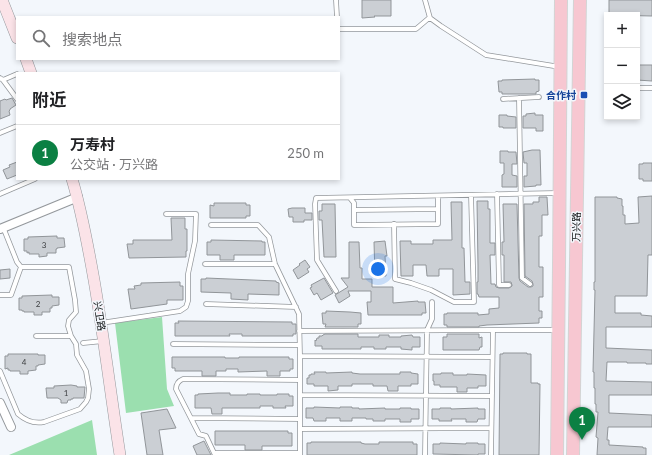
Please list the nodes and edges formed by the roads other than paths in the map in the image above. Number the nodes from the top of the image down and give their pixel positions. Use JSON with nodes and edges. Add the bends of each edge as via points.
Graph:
{"nodes":[{"id":1,"x":2,"y":0,"type":"edge"},
{"id":2,"x":336,"y":0,"type":"edge"},
{"id":3,"x":425,"y":0,"type":"edge"},
{"id":4,"x":561,"y":0,"type":"edge"},
{"id":5,"x":580,"y":0,"type":"edge"},
{"id":6,"x":337,"y":16,"type":"edge"},
{"id":7,"x":429,"y":18,"type":"dead end"},
{"id":8,"x":340,"y":29,"type":"edge"},
{"id":9,"x":16,"y":35,"type":"edge"},
{"id":10,"x":560,"y":67,"type":"junction"},
{"id":11,"x":16,"y":74,"type":"edge"},
{"id":12,"x":1,"y":79,"type":"edge"},
{"id":13,"x":640,"y":88,"type":"edge"},
{"id":14,"x":652,"y":88,"type":"edge"},
{"id":15,"x":539,"y":97,"type":"dead end"},
{"id":16,"x":16,"y":98,"type":"edge"},
{"id":17,"x":519,"y":98,"type":"junction"},
{"id":18,"x":503,"y":99,"type":"dead end"},
{"id":19,"x":16,"y":126,"type":"edge"},
{"id":20,"x":0,"y":133,"type":"edge"},
{"id":21,"x":34,"y":180,"type":"edge"},
{"id":22,"x":72,"y":180,"type":"edge"},
{"id":23,"x":560,"y":193,"type":"junction"},
{"id":24,"x":0,"y":194,"type":"edge"},
{"id":25,"x":497,"y":194,"type":"junction"},
{"id":26,"x":521,"y":194,"type":"junction"},
{"id":27,"x":471,"y":195,"type":"junction"},
{"id":28,"x":438,"y":196,"type":"junction"},
{"id":29,"x":78,"y":197,"type":"junction"},
{"id":30,"x":350,"y":198,"type":"junction"},
{"id":31,"x":438,"y":209,"type":"junction"},
{"id":32,"x":354,"y":210,"type":"junction"},
{"id":33,"x":166,"y":214,"type":"dead end"},
{"id":34,"x":394,"y":224,"type":"junction"},
{"id":35,"x":211,"y":226,"type":"dead end"},
{"id":36,"x":2,"y":228,"type":"edge"},
{"id":37,"x":205,"y":264,"type":"dead end"},
{"id":38,"x":275,"y":264,"type":"junction"},
{"id":39,"x":21,"y":267,"type":"junction"},
{"id":40,"x":530,"y":284,"type":"dead end"},
{"id":41,"x":509,"y":285,"type":"dead end"},
{"id":42,"x":336,"y":291,"type":"dead end"},
{"id":43,"x":0,"y":295,"type":"edge"},
{"id":44,"x":432,"y":302,"type":"dead end"},
{"id":45,"x":206,"y":304,"type":"dead end"},
{"id":46,"x":296,"y":307,"type":"junction"},
{"id":47,"x":101,"y":323,"type":"junction"},
{"id":48,"x":427,"y":330,"type":"junction"},
{"id":49,"x":493,"y":330,"type":"junction"},
{"id":50,"x":559,"y":330,"type":"junction"},
{"id":51,"x":299,"y":331,"type":"junction"},
{"id":52,"x":36,"y":336,"type":"dead end"},
{"id":53,"x":71,"y":336,"type":"junction"},
{"id":54,"x":104,"y":340,"type":"junction"},
{"id":55,"x":79,"y":344,"type":"junction"},
{"id":56,"x":173,"y":344,"type":"dead end"},
{"id":57,"x":299,"y":345,"type":"junction"},
{"id":58,"x":300,"y":356,"type":"junction"},
{"id":59,"x":426,"y":357,"type":"junction"},
{"id":60,"x":492,"y":357,"type":"junction"},
{"id":61,"x":0,"y":371,"type":"edge"},
{"id":62,"x":300,"y":380,"type":"junction"},
{"id":63,"x":300,"y":395,"type":"junction"},
{"id":64,"x":426,"y":396,"type":"junction"},
{"id":65,"x":492,"y":396,"type":"junction"},
{"id":66,"x":0,"y":403,"type":"edge"},
{"id":67,"x":191,"y":418,"type":"junction"},
{"id":68,"x":300,"y":418,"type":"junction"},
{"id":69,"x":11,"y":427,"type":"dead end"},
{"id":70,"x":425,"y":428,"type":"junction"},
{"id":71,"x":491,"y":428,"type":"junction"},
{"id":72,"x":300,"y":429,"type":"junction"},
{"id":73,"x":215,"y":454,"type":"edge"},
{"id":74,"x":300,"y":454,"type":"edge"},
{"id":75,"x":120,"y":455,"type":"edge"},
{"id":76,"x":425,"y":455,"type":"edge"},
{"id":77,"x":491,"y":455,"type":"edge"},
{"id":78,"x":557,"y":455,"type":"edge"},
{"id":79,"x":573,"y":455,"type":"edge"}],
"edges":[{"from":1,"to":9,"type":"street"},
{"from":2,"to":6,"type":"lane"},
{"from":3,"to":10,"type":"lane","via":[[430,18],[486,55]]},
{"from":4,"to":10,"type":"main road","name":"万兴路"},
{"from":5,"to":79,"type":"main road","name":"万兴路"},
{"from":7,"to":8,"type":"lane","via":[[416,29]]},
{"from":10,"to":23,"type":"main road","name":"万兴路"},
{"from":11,"to":12,"type":"lane"},
{"from":12,"to":16,"type":"lane"},
{"from":13,"to":14,"type":"lane"},
{"from":15,"to":17,"type":"lane"},
{"from":17,"to":18,"type":"lane"},
{"from":17,"to":26,"type":"lane"},
{"from":19,"to":20,"type":"lane"},
{"from":21,"to":24,"type":"lane"},
{"from":22,"to":29,"type":"street","name":"兴卫路"},
{"from":23,"to":26,"type":"lane"},
{"from":23,"to":50,"type":"main road","name":"万兴路"},
{"from":25,"to":26,"type":"lane"},
{"from":25,"to":27,"type":"lane"},
{"from":25,"to":41,"type":"lane","via":[[499,285]]},
{"from":26,"to":40,"type":"lane","via":[[522,278]]},
{"from":27,"to":28,"type":"lane"},
{"from":27,"to":34,"type":"lane","via":[[474,302],[454,302],[431,290],[395,279]]},
{"from":28,"to":30,"type":"lane"},
{"from":28,"to":31,"type":"lane"},
{"from":29,"to":36,"type":"street"},
{"from":29,"to":47,"type":"street","name":"兴卫路"},
{"from":30,"to":32,"type":"lane","via":[[354,203]]},
{"from":30,"to":42,"type":"lane","via":[[316,198],[315,204],[317,260]]},
{"from":31,"to":32,"type":"lane"},
{"from":31,"to":34,"type":"lane","via":[[438,224]]},
{"from":32,"to":34,"type":"lane","via":[[354,225]]},
{"from":33,"to":47,"type":"lane","via":[[196,214],[187,304],[176,312]]},
{"from":35,"to":38,"type":"lane","via":[[258,225],[269,237]]},
{"from":36,"to":39,"type":"lane"},
{"from":37,"to":38,"type":"lane"},
{"from":38,"to":46,"type":"lane"},
{"from":39,"to":43,"type":"lane","via":[[11,295]]},
{"from":39,"to":53,"type":"lane","via":[[69,266],[76,312],[69,320]]},
{"from":44,"to":48,"type":"lane","via":[[432,319]]},
{"from":45,"to":46,"type":"lane"},
{"from":46,"to":51,"type":"lane","via":[[299,314]]},
{"from":47,"to":54,"type":"street","name":"兴卫路"},
{"from":48,"to":49,"type":"lane"},
{"from":48,"to":51,"type":"lane"},
{"from":48,"to":59,"type":"lane"},
{"from":49,"to":50,"type":"lane"},
{"from":49,"to":60,"type":"lane"},
{"from":50,"to":78,"type":"main road","name":"万兴路"},
{"from":51,"to":57,"type":"lane"},
{"from":52,"to":53,"type":"lane"},
{"from":53,"to":55,"type":"lane"},
{"from":54,"to":55,"type":"lane"},
{"from":54,"to":75,"type":"street","name":"兴卫路"},
{"from":55,"to":61,"type":"lane","via":[[77,355],[86,371],[88,398],[80,409],[48,421],[30,422],[18,414]]},
{"from":56,"to":57,"type":"lane"},
{"from":57,"to":58,"type":"lane"},
{"from":58,"to":59,"type":"lane"},
{"from":58,"to":62,"type":"lane"},
{"from":59,"to":60,"type":"lane"},
{"from":59,"to":64,"type":"lane"},
{"from":60,"to":65,"type":"lane"},
{"from":62,"to":63,"type":"lane"},
{"from":62,"to":67,"type":"lane","via":[[183,379],[177,384],[176,389]]},
{"from":63,"to":64,"type":"lane"},
{"from":63,"to":68,"type":"lane"},
{"from":64,"to":65,"type":"lane"},
{"from":64,"to":70,"type":"lane"},
{"from":65,"to":71,"type":"lane"},
{"from":66,"to":69,"type":"street"},
{"from":67,"to":68,"type":"lane"},
{"from":67,"to":73,"type":"lane","via":[[199,434],[206,436]]},
{"from":68,"to":72,"type":"lane"},
{"from":70,"to":71,"type":"lane"},
{"from":70,"to":72,"type":"lane"},
{"from":70,"to":76,"type":"lane"},
{"from":71,"to":77,"type":"lane"},
{"from":72,"to":74,"type":"lane"},
{"from":73,"to":74,"type":"lane"}]}
